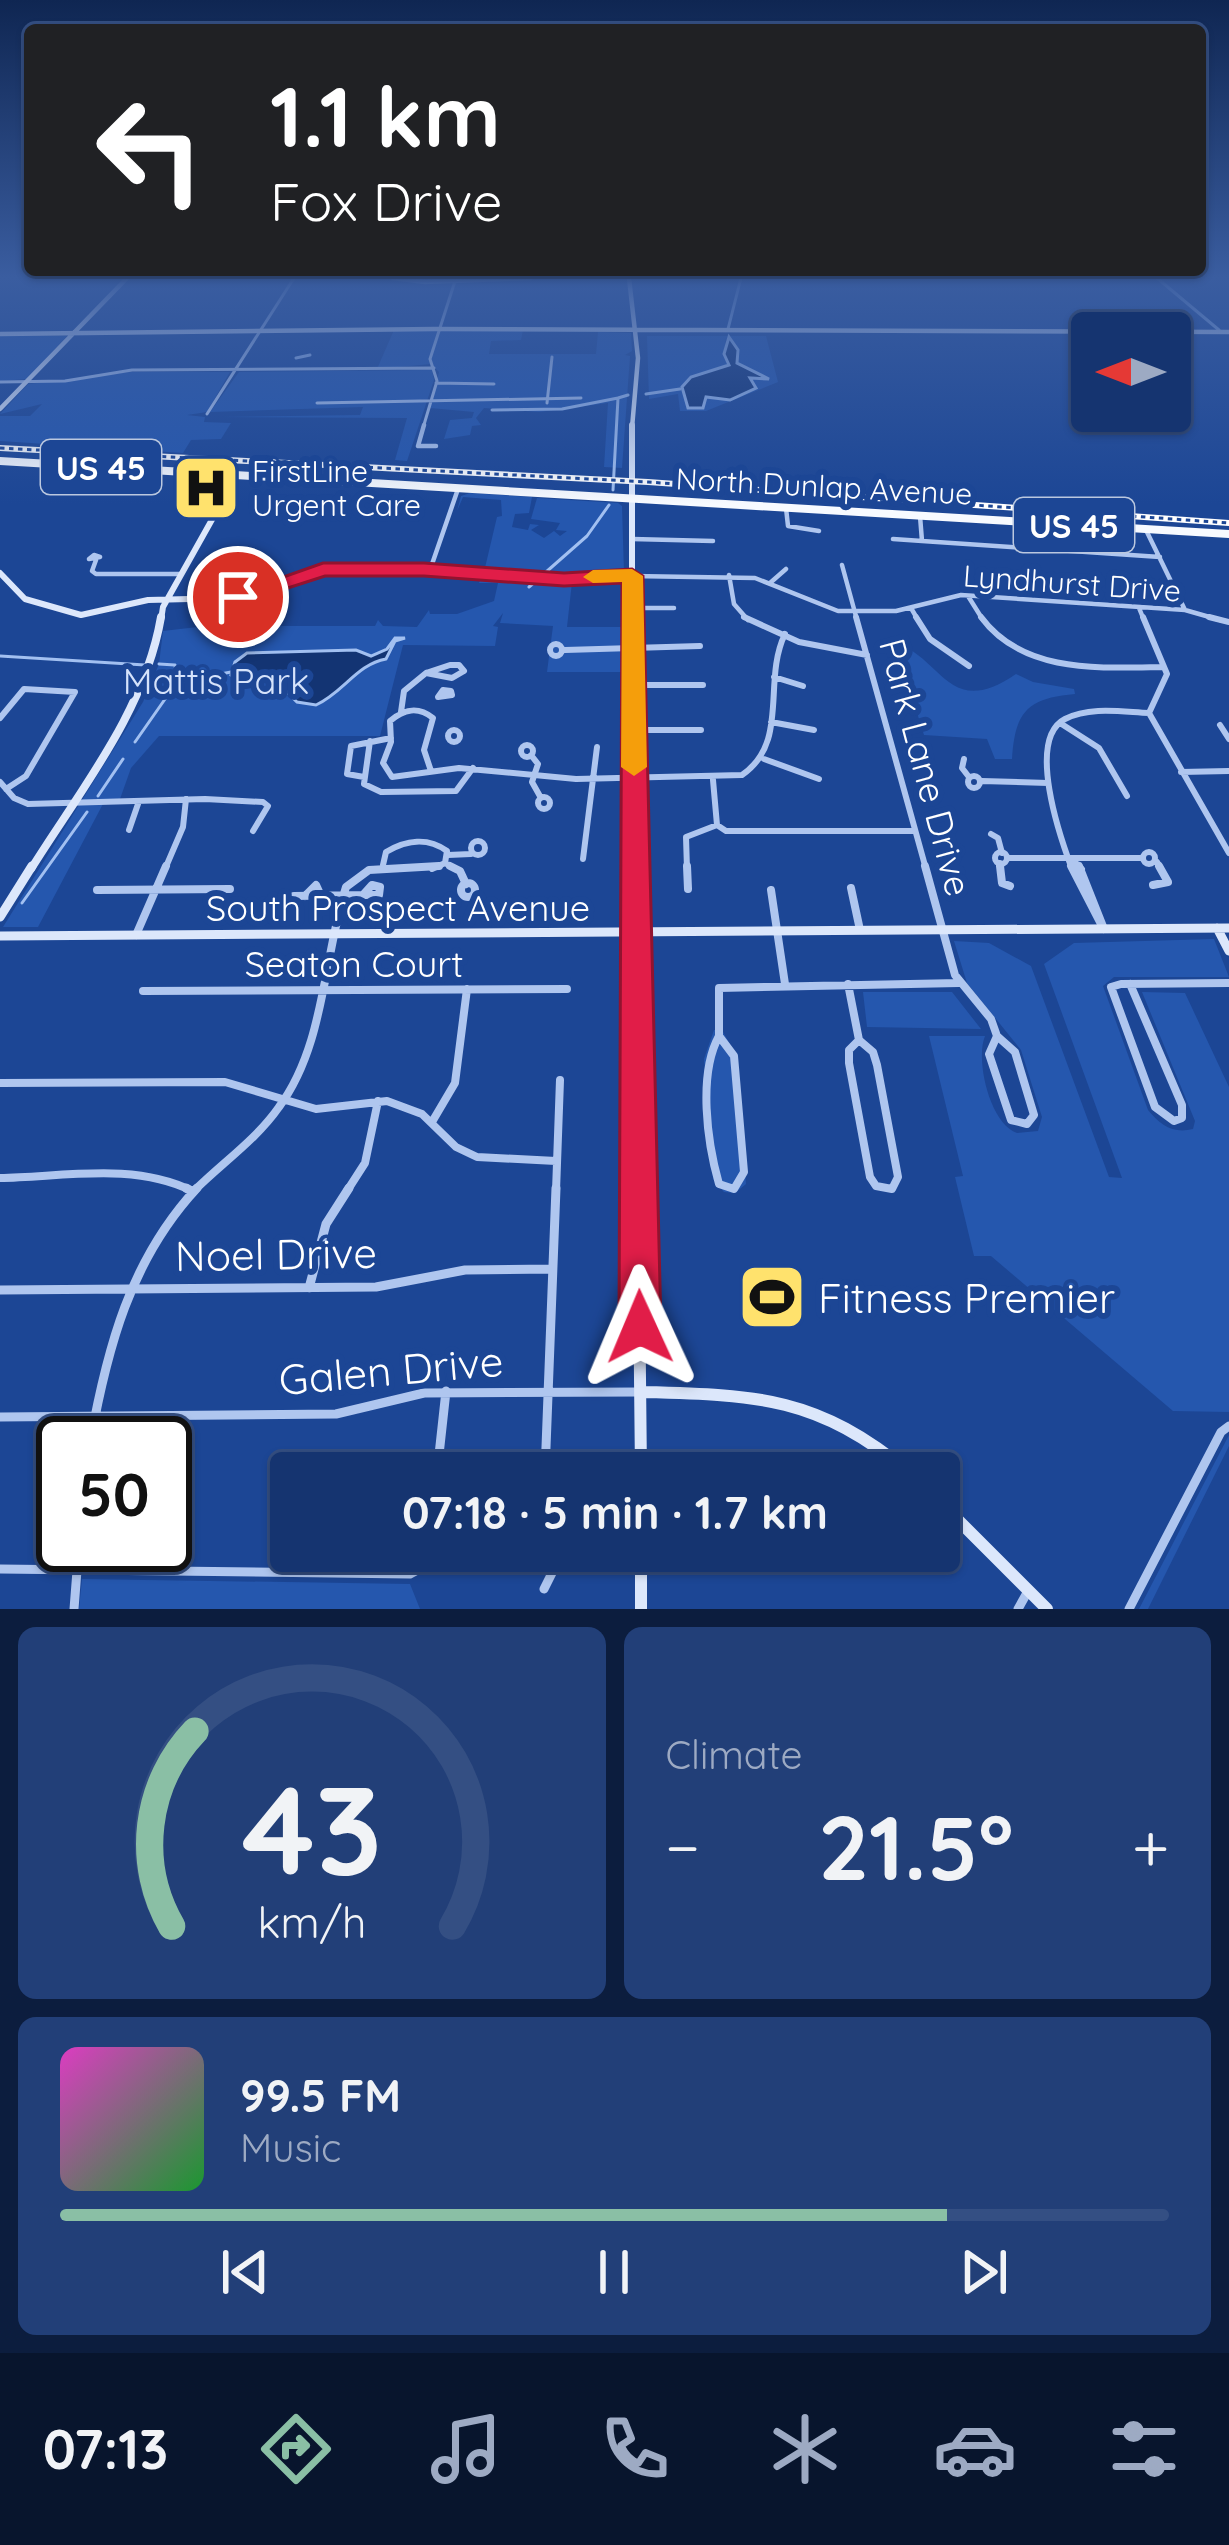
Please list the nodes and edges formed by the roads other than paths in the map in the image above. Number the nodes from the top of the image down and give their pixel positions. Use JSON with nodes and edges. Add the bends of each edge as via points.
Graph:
{"nodes":[{"id":1,"x":54,"y":353,"type":"edge"},
{"id":2,"x":246,"y":353,"type":"edge"},
{"id":3,"x":432,"y":353,"type":"edge"},
{"id":4,"x":637,"y":353,"type":"edge"},
{"id":5,"x":552,"y":357,"type":"dead end"},
{"id":6,"x":434,"y":368,"type":"junction"},
{"id":7,"x":235,"y":370,"type":"junction"},
{"id":8,"x":0,"y":382,"type":"edge"},
{"id":9,"x":27,"y":382,"type":"junction"},
{"id":10,"x":436,"y":383,"type":"junction"},
{"id":11,"x":482,"y":383,"type":"dead end"},
{"id":12,"x":581,"y":398,"type":"dead end"},
{"id":13,"x":317,"y":403,"type":"dead end"},
{"id":14,"x":430,"y":403,"type":"junction"},
{"id":15,"x":547,"y":403,"type":"junction"},
{"id":16,"x":0,"y":409,"type":"edge"},
{"id":17,"x":207,"y":415,"type":"dead end"},
{"id":18,"x":436,"y":446,"type":"dead end"},
{"id":19,"x":0,"y":461,"type":"edge"},
{"id":20,"x":237,"y":475,"type":"junction"},
{"id":21,"x":458,"y":489,"type":"junction"},
{"id":22,"x":631,"y":498,"type":"junction"},
{"id":23,"x":787,"y":508,"type":"junction"},
{"id":24,"x":920,"y":516,"type":"junction"},
{"id":25,"x":1146,"y":530,"type":"junction"},
{"id":26,"x":819,"y":531,"type":"dead end"},
{"id":27,"x":1229,"y":534,"type":"edge"},
{"id":28,"x":632,"y":539,"type":"junction"},
{"id":29,"x":893,"y":539,"type":"dead end"},
{"id":30,"x":712,"y":541,"type":"dead end"},
{"id":31,"x":922,"y":541,"type":"junction"},
{"id":32,"x":1160,"y":557,"type":"junction"},
{"id":33,"x":97,"y":560,"type":"dead end"},
{"id":34,"x":842,"y":566,"type":"dead end"},
{"id":35,"x":786,"y":569,"type":"dead end"},
{"id":36,"x":430,"y":570,"type":"junction"},
{"id":37,"x":0,"y":572,"type":"edge"},
{"id":38,"x":181,"y":574,"type":"junction"},
{"id":39,"x":729,"y":575,"type":"junction"},
{"id":40,"x":632,"y":576,"type":"junction"},
{"id":41,"x":770,"y":583,"type":"junction"},
{"id":42,"x":968,"y":596,"type":"junction"},
{"id":43,"x":167,"y":600,"type":"junction"},
{"id":44,"x":1139,"y":607,"type":"junction"},
{"id":45,"x":633,"y":608,"type":"junction"},
{"id":46,"x":674,"y":608,"type":"dead end"},
{"id":47,"x":911,"y":608,"type":"junction"},
{"id":48,"x":1185,"y":610,"type":"junction"},
{"id":49,"x":855,"y":611,"type":"junction"},
{"id":50,"x":1229,"y":622,"type":"edge"},
{"id":51,"x":785,"y":634,"type":"junction"},
{"id":52,"x":633,"y":645,"type":"junction"},
{"id":53,"x":700,"y":646,"type":"dead end"},
{"id":54,"x":566,"y":650,"type":"dead end"},
{"id":55,"x":867,"y":655,"type":"junction"},
{"id":56,"x":968,"y":666,"type":"dead end"},
{"id":57,"x":1164,"y":667,"type":"junction"},
{"id":58,"x":425,"y":673,"type":"junction"},
{"id":59,"x":774,"y":677,"type":"junction"},
{"id":60,"x":634,"y":685,"type":"junction"},
{"id":61,"x":703,"y":685,"type":"dead end"},
{"id":62,"x":803,"y":686,"type":"dead end"},
{"id":63,"x":441,"y":698,"type":"dead end"},
{"id":64,"x":401,"y":712,"type":"junction"},
{"id":65,"x":426,"y":712,"type":"junction"},
{"id":66,"x":1148,"y":712,"type":"junction"},
{"id":67,"x":0,"y":718,"type":"edge"},
{"id":68,"x":771,"y":722,"type":"junction"},
{"id":69,"x":1060,"y":722,"type":"junction"},
{"id":70,"x":1220,"y":725,"type":"dead end"},
{"id":71,"x":634,"y":730,"type":"junction"},
{"id":72,"x":701,"y":730,"type":"dead end"},
{"id":73,"x":814,"y":730,"type":"dead end"},
{"id":74,"x":431,"y":733,"type":"junction"},
{"id":75,"x":446,"y":735,"type":"dead end"},
{"id":76,"x":391,"y":738,"type":"junction"},
{"id":77,"x":1229,"y":739,"type":"edge"},
{"id":78,"x":370,"y":741,"type":"junction"},
{"id":79,"x":597,"y":747,"type":"dead end"},
{"id":80,"x":531,"y":754,"type":"dead end"},
{"id":81,"x":764,"y":759,"type":"junction"},
{"id":82,"x":964,"y":759,"type":"dead end"},
{"id":83,"x":473,"y":768,"type":"junction"},
{"id":84,"x":431,"y":771,"type":"junction"},
{"id":85,"x":1229,"y":771,"type":"edge"},
{"id":86,"x":1181,"y":772,"type":"junction"},
{"id":87,"x":533,"y":775,"type":"junction"},
{"id":88,"x":364,"y":777,"type":"junction"},
{"id":89,"x":406,"y":778,"type":"junction"},
{"id":90,"x":590,"y":779,"type":"junction"},
{"id":91,"x":634,"y":779,"type":"junction"},
{"id":92,"x":819,"y":779,"type":"dead end"},
{"id":93,"x":713,"y":780,"type":"junction"},
{"id":94,"x":1048,"y":783,"type":"junction"},
{"id":95,"x":3,"y":786,"type":"edge"},
{"id":96,"x":404,"y":789,"type":"junction"},
{"id":97,"x":1127,"y":796,"type":"dead end"},
{"id":98,"x":541,"y":798,"type":"dead end"},
{"id":99,"x":186,"y":799,"type":"junction"},
{"id":100,"x":69,"y":804,"type":"junction"},
{"id":101,"x":138,"y":804,"type":"junction"},
{"id":102,"x":717,"y":825,"type":"junction"},
{"id":103,"x":129,"y":830,"type":"dead end"},
{"id":104,"x":253,"y":831,"type":"dead end"},
{"id":105,"x":915,"y":831,"type":"junction"},
{"id":106,"x":991,"y":834,"type":"dead end"},
{"id":107,"x":1229,"y":853,"type":"edge"},
{"id":108,"x":471,"y":854,"type":"dead end"},
{"id":109,"x":1004,"y":858,"type":"junction"},
{"id":110,"x":446,"y":859,"type":"junction"},
{"id":111,"x":584,"y":859,"type":"dead end"},
{"id":112,"x":1072,"y":859,"type":"junction"},
{"id":113,"x":383,"y":865,"type":"junction"},
{"id":114,"x":466,"y":884,"type":"dead end"},
{"id":115,"x":1153,"y":885,"type":"dead end"},
{"id":116,"x":1010,"y":886,"type":"dead end"},
{"id":117,"x":851,"y":888,"type":"dead end"},
{"id":118,"x":688,"y":889,"type":"dead end"},
{"id":119,"x":97,"y":890,"type":"dead end"},
{"id":120,"x":153,"y":890,"type":"junction"},
{"id":121,"x":230,"y":890,"type":"dead end"},
{"id":122,"x":771,"y":890,"type":"dead end"},
{"id":123,"x":1092,"y":892,"type":"junction"},
{"id":124,"x":1082,"y":893,"type":"junction"},
{"id":125,"x":294,"y":896,"type":"dead end"},
{"id":126,"x":343,"y":896,"type":"junction"},
{"id":127,"x":363,"y":896,"type":"dead end"},
{"id":128,"x":0,"y":917,"type":"edge"},
{"id":129,"x":1216,"y":928,"type":"junction"},
{"id":130,"x":1229,"y":928,"type":"edge"},
{"id":131,"x":1103,"y":929,"type":"junction"},
{"id":132,"x":776,"y":930,"type":"junction"},
{"id":133,"x":860,"y":930,"type":"junction"},
{"id":134,"x":942,"y":930,"type":"junction"},
{"id":135,"x":635,"y":932,"type":"junction"},
{"id":136,"x":333,"y":934,"type":"junction"},
{"id":137,"x":136,"y":935,"type":"junction"},
{"id":138,"x":0,"y":936,"type":"edge"},
{"id":139,"x":1229,"y":951,"type":"edge"},
{"id":140,"x":959,"y":983,"type":"junction"},
{"id":141,"x":1229,"y":983,"type":"edge"},
{"id":142,"x":784,"y":984,"type":"junction"},
{"id":143,"x":848,"y":984,"type":"junction"},
{"id":144,"x":1130,"y":984,"type":"junction"},
{"id":145,"x":566,"y":988,"type":"dead end"},
{"id":146,"x":466,"y":989,"type":"junction"},
{"id":147,"x":320,"y":990,"type":"junction"},
{"id":148,"x":143,"y":991,"type":"dead end"},
{"id":149,"x":719,"y":1036,"type":"junction"},
{"id":150,"x":997,"y":1036,"type":"junction"},
{"id":151,"x":859,"y":1040,"type":"junction"},
{"id":152,"x":560,"y":1080,"type":"dead end"},
{"id":153,"x":0,"y":1083,"type":"edge"},
{"id":154,"x":285,"y":1101,"type":"junction"},
{"id":155,"x":377,"y":1101,"type":"junction"},
{"id":156,"x":432,"y":1123,"type":"junction"},
{"id":157,"x":556,"y":1161,"type":"junction"},
{"id":158,"x":0,"y":1178,"type":"edge"},
{"id":159,"x":193,"y":1192,"type":"junction"},
{"id":160,"x":551,"y":1269,"type":"junction"},
{"id":161,"x":309,"y":1288,"type":"junction"},
{"id":162,"x":130,"y":1289,"type":"junction"},
{"id":163,"x":0,"y":1290,"type":"edge"},
{"id":164,"x":446,"y":1391,"type":"junction"},
{"id":165,"x":547,"y":1392,"type":"junction"},
{"id":166,"x":641,"y":1392,"type":"junction"},
{"id":167,"x":94,"y":1416,"type":"joint"},
{"id":168,"x":0,"y":1417,"type":"edge"},
{"id":169,"x":36,"y":1417,"type":"edge"},
{"id":170,"x":1229,"y":1426,"type":"edge"},
{"id":171,"x":439,"y":1452,"type":"edge"},
{"id":172,"x":546,"y":1452,"type":"edge"},
{"id":173,"x":641,"y":1452,"type":"edge"},
{"id":174,"x":884,"y":1452,"type":"edge"},
{"id":175,"x":960,"y":1523,"type":"edge"},
{"id":176,"x":0,"y":1569,"type":"edge"},
{"id":177,"x":36,"y":1570,"type":"edge"},
{"id":178,"x":77,"y":1572,"type":"edge"},
{"id":179,"x":188,"y":1572,"type":"edge"},
{"id":180,"x":414,"y":1572,"type":"edge"},
{"id":181,"x":552,"y":1572,"type":"edge"},
{"id":182,"x":641,"y":1572,"type":"edge"},
{"id":183,"x":544,"y":1589,"type":"dead end"},
{"id":184,"x":1028,"y":1591,"type":"junction"},
{"id":185,"x":74,"y":1609,"type":"edge"},
{"id":186,"x":641,"y":1609,"type":"edge"},
{"id":187,"x":1018,"y":1609,"type":"edge"},
{"id":188,"x":1047,"y":1609,"type":"edge"},
{"id":189,"x":1130,"y":1609,"type":"edge"}],
"edges":[{"from":1,"to":9,"type":"street"},
{"from":2,"to":7,"type":"street"},
{"from":3,"to":6,"type":"street"},
{"from":4,"to":22,"type":"street"},
{"from":5,"to":15,"type":"street"},
{"from":6,"to":7,"type":"street"},
{"from":6,"to":10,"type":"street"},
{"from":7,"to":9,"type":"street"},
{"from":7,"to":17,"type":"street"},
{"from":8,"to":9,"type":"street"},
{"from":9,"to":16,"type":"street"},
{"from":10,"to":11,"type":"street"},
{"from":10,"to":14,"type":"street"},
{"from":12,"to":15,"type":"street"},
{"from":13,"to":14,"type":"street"},
{"from":14,"to":15,"type":"street"},
{"from":14,"to":18,"type":"street","via":[[418,446]]},
{"from":19,"to":20,"type":"main road","number":"US 45"},
{"from":20,"to":21,"type":"main road","number":"US 45"},
{"from":20,"to":38,"type":"street"},
{"from":21,"to":22,"type":"main road","number":"US 45"},
{"from":21,"to":36,"type":"street"},
{"from":22,"to":23,"type":"main road","name":"North Dunlap Avenue","number":"US 45"},
{"from":22,"to":28,"type":"street"},
{"from":23,"to":24,"type":"main road","name":"North Dunlap Avenue","number":"US 45"},
{"from":23,"to":26,"type":"street","via":[[791,528]]},
{"from":24,"to":25,"type":"main road","name":"North Dunlap Avenue","number":"US 45"},
{"from":24,"to":31,"type":"street"},
{"from":25,"to":27,"type":"main road","name":"North Dunlap Avenue","number":"US 45"},
{"from":25,"to":32,"type":"street"},
{"from":28,"to":30,"type":"street"},
{"from":28,"to":40,"type":"street"},
{"from":29,"to":31,"type":"street"},
{"from":31,"to":32,"type":"street"},
{"from":32,"to":48,"type":"street"},
{"from":33,"to":38,"type":"street","via":[[96,574]]},
{"from":34,"to":49,"type":"street","name":"Park Lane Drive"},
{"from":35,"to":41,"type":"street"},
{"from":36,"to":40,"type":"street"},
{"from":36,"to":43,"type":"street","via":[[323,569],[238,597]]},
{"from":37,"to":43,"type":"street","via":[[22,597],[68,614]]},
{"from":38,"to":43,"type":"street"},
{"from":39,"to":40,"type":"street","name":"Lyndhurst Drive"},
{"from":39,"to":41,"type":"street","name":"Lyndhurst Drive"},
{"from":39,"to":51,"type":"street","via":[[740,612]]},
{"from":40,"to":45,"type":"street"},
{"from":41,"to":49,"type":"street","name":"Lyndhurst Drive","via":[[818,606]]},
{"from":42,"to":44,"type":"street","name":"Lyndhurst Drive"},
{"from":42,"to":47,"type":"street","name":"Lyndhurst Drive"},
{"from":42,"to":57,"type":"street","via":[[987,627],[1046,662]]},
{"from":43,"to":100,"type":"street","via":[[140,695]]},
{"from":44,"to":48,"type":"street","name":"Lyndhurst Drive"},
{"from":44,"to":57,"type":"street"},
{"from":45,"to":46,"type":"street"},
{"from":45,"to":52,"type":"street"},
{"from":47,"to":49,"type":"street","name":"Lyndhurst Drive"},
{"from":47,"to":56,"type":"street","via":[[930,639]]},
{"from":48,"to":50,"type":"street","name":"Lyndhurst Drive"},
{"from":49,"to":55,"type":"street","name":"Park Lane Drive"},
{"from":51,"to":55,"type":"street"},
{"from":51,"to":59,"type":"street"},
{"from":52,"to":53,"type":"street"},
{"from":52,"to":54,"type":"street"},
{"from":52,"to":60,"type":"street"},
{"from":55,"to":105,"type":"street","name":"Park Lane Drive"},
{"from":57,"to":66,"type":"street","via":[[1166,682]]},
{"from":58,"to":58,"type":"street","via":[[437,664],[464,670],[452,678]]},
{"from":58,"to":64,"type":"street","via":[[404,691]]},
{"from":59,"to":62,"type":"street"},
{"from":59,"to":68,"type":"street"},
{"from":60,"to":61,"type":"street"},
{"from":60,"to":71,"type":"street"},
{"from":63,"to":65,"type":"street"},
{"from":64,"to":65,"type":"street"},
{"from":64,"to":76,"type":"street","via":[[390,721]]},
{"from":65,"to":74,"type":"street","via":[[435,721]]},
{"from":66,"to":69,"type":"street"},
{"from":66,"to":86,"type":"street"},
{"from":67,"to":95,"type":"street","via":[[19,692],[75,692],[26,776]]},
{"from":68,"to":73,"type":"street"},
{"from":68,"to":81,"type":"street"},
{"from":69,"to":94,"type":"street","via":[[1047,740]]},
{"from":69,"to":97,"type":"street","via":[[1099,748]]},
{"from":70,"to":77,"type":"street"},
{"from":71,"to":72,"type":"street"},
{"from":71,"to":91,"type":"street"},
{"from":74,"to":75,"type":"street"},
{"from":74,"to":84,"type":"street","via":[[424,750]]},
{"from":76,"to":78,"type":"street"},
{"from":76,"to":89,"type":"street","via":[[382,768]]},
{"from":78,"to":88,"type":"street"},
{"from":78,"to":88,"type":"street","via":[[354,743],[347,760],[348,777]]},
{"from":79,"to":90,"type":"street"},
{"from":80,"to":87,"type":"street","via":[[538,764]]},
{"from":81,"to":92,"type":"street"},
{"from":81,"to":93,"type":"street","via":[[742,776]]},
{"from":82,"to":94,"type":"street","via":[[969,777],[982,782]]},
{"from":83,"to":84,"type":"street"},
{"from":83,"to":87,"type":"street"},
{"from":83,"to":96,"type":"street","via":[[450,794]]},
{"from":84,"to":89,"type":"street"},
{"from":85,"to":86,"type":"street"},
{"from":86,"to":107,"type":"street"},
{"from":87,"to":90,"type":"street"},
{"from":87,"to":98,"type":"street"},
{"from":88,"to":96,"type":"street","via":[[381,793]]},
{"from":89,"to":96,"type":"street"},
{"from":90,"to":91,"type":"street"},
{"from":90,"to":111,"type":"street"},
{"from":91,"to":93,"type":"street"},
{"from":91,"to":135,"type":"street"},
{"from":93,"to":102,"type":"street"},
{"from":94,"to":112,"type":"street"},
{"from":95,"to":100,"type":"street","via":[[21,802]]},
{"from":99,"to":101,"type":"street"},
{"from":99,"to":104,"type":"street","via":[[262,802],[268,809]]},
{"from":99,"to":120,"type":"street","via":[[186,821]]},
{"from":100,"to":101,"type":"street"},
{"from":100,"to":128,"type":"street"},
{"from":101,"to":103,"type":"street"},
{"from":102,"to":105,"type":"street","via":[[730,832]]},
{"from":102,"to":118,"type":"street","via":[[686,837]]},
{"from":105,"to":134,"type":"street","name":"Park Lane Drive"},
{"from":106,"to":109,"type":"street"},
{"from":108,"to":110,"type":"street"},
{"from":109,"to":112,"type":"street"},
{"from":109,"to":116,"type":"street","via":[[1000,878]]},
{"from":110,"to":113,"type":"street","via":[[427,871]]},
{"from":110,"to":113,"type":"street","via":[[436,843],[398,844]]},
{"from":110,"to":114,"type":"street"},
{"from":112,"to":115,"type":"street","via":[[1150,853],[1168,882]]},
{"from":112,"to":123,"type":"street"},
{"from":112,"to":124,"type":"street"},
{"from":113,"to":126,"type":"street","via":[[352,878]]},
{"from":117,"to":133,"type":"street"},
{"from":119,"to":120,"type":"street"},
{"from":120,"to":121,"type":"street"},
{"from":120,"to":137,"type":"street"},
{"from":122,"to":132,"type":"street"},
{"from":123,"to":124,"type":"street"},
{"from":123,"to":131,"type":"street"},
{"from":124,"to":131,"type":"street"},
{"from":125,"to":126,"type":"street"},
{"from":126,"to":127,"type":"street"},
{"from":126,"to":136,"type":"street"},
{"from":129,"to":130,"type":"street","name":"South Prospect Avenue"},
{"from":129,"to":131,"type":"street","name":"South Prospect Avenue"},
{"from":129,"to":139,"type":"street"},
{"from":131,"to":134,"type":"street","name":"South Prospect Avenue"},
{"from":132,"to":133,"type":"street","name":"South Prospect Avenue"},
{"from":132,"to":135,"type":"street","name":"South Prospect Avenue"},
{"from":132,"to":142,"type":"street"},
{"from":133,"to":134,"type":"street","name":"South Prospect Avenue"},
{"from":134,"to":140,"type":"street","name":"Park Lane Drive"},
{"from":135,"to":136,"type":"street","name":"South Prospect Avenue"},
{"from":135,"to":166,"type":"street"},
{"from":136,"to":137,"type":"street","name":"South Prospect Avenue"},
{"from":136,"to":147,"type":"street"},
{"from":137,"to":138,"type":"street","name":"South Prospect Avenue"},
{"from":140,"to":143,"type":"street"},
{"from":140,"to":150,"type":"street","name":"Park Lane Drive"},
{"from":141,"to":144,"type":"street"},
{"from":142,"to":143,"type":"street"},
{"from":142,"to":149,"type":"street","via":[[719,988]]},
{"from":143,"to":151,"type":"street"},
{"from":144,"to":144,"type":"street","via":[[1182,1106],[1178,1120],[1155,1107],[1111,997],[1114,984]]},
{"from":145,"to":146,"type":"street","name":"Seaton Court"},
{"from":146,"to":147,"type":"street","name":"Seaton Court"},
{"from":146,"to":156,"type":"street","via":[[455,1083]]},
{"from":147,"to":148,"type":"street","name":"Seaton Court"},
{"from":147,"to":154,"type":"street"},
{"from":149,"to":149,"type":"street","via":[[734,1056],[744,1172],[734,1189],[718,1184],[713,1164],[707,1058]]},
{"from":150,"to":150,"type":"street","name":"Park Lane Drive","via":[[989,1054],[1005,1110],[1027,1124],[1034,1114],[1015,1052]]},
{"from":151,"to":151,"type":"street","via":[[877,1065],[898,1178],[892,1189],[870,1177],[848,1053]]},
{"from":152,"to":157,"type":"street"},
{"from":153,"to":154,"type":"street","via":[[225,1082]]},
{"from":154,"to":155,"type":"street","via":[[316,1109]]},
{"from":154,"to":159,"type":"street"},
{"from":155,"to":156,"type":"street","via":[[411,1108]]},
{"from":155,"to":161,"type":"street","via":[[365,1163],[326,1224]]},
{"from":156,"to":157,"type":"street","via":[[477,1157]]},
{"from":157,"to":160,"type":"street"},
{"from":158,"to":159,"type":"street","via":[[146,1177]]},
{"from":159,"to":162,"type":"street"},
{"from":160,"to":161,"type":"street","name":"Noel Drive"},
{"from":160,"to":165,"type":"street"},
{"from":161,"to":162,"type":"street","name":"Noel Drive"},
{"from":162,"to":163,"type":"street","name":"Noel Drive"},
{"from":162,"to":167,"type":"street"},
{"from":164,"to":165,"type":"street","name":"Galen Drive"},
{"from":164,"to":167,"type":"street","name":"Galen Drive","via":[[336,1414]]},
{"from":164,"to":171,"type":"street"},
{"from":165,"to":166,"type":"street","name":"Galen Drive"},
{"from":165,"to":172,"type":"street"},
{"from":166,"to":173,"type":"street"},
{"from":166,"to":174,"type":"street","name":"Galen Drive","via":[[792,1401]]},
{"from":168,"to":169,"type":"street","name":"Galen Drive"},
{"from":170,"to":189,"type":"street"},
{"from":175,"to":184,"type":"street"},
{"from":176,"to":177,"type":"street"},
{"from":178,"to":185,"type":"street"},
{"from":179,"to":180,"type":"street"},
{"from":181,"to":183,"type":"street"},
{"from":182,"to":186,"type":"street"},
{"from":184,"to":187,"type":"street"},
{"from":184,"to":188,"type":"street"}]}
